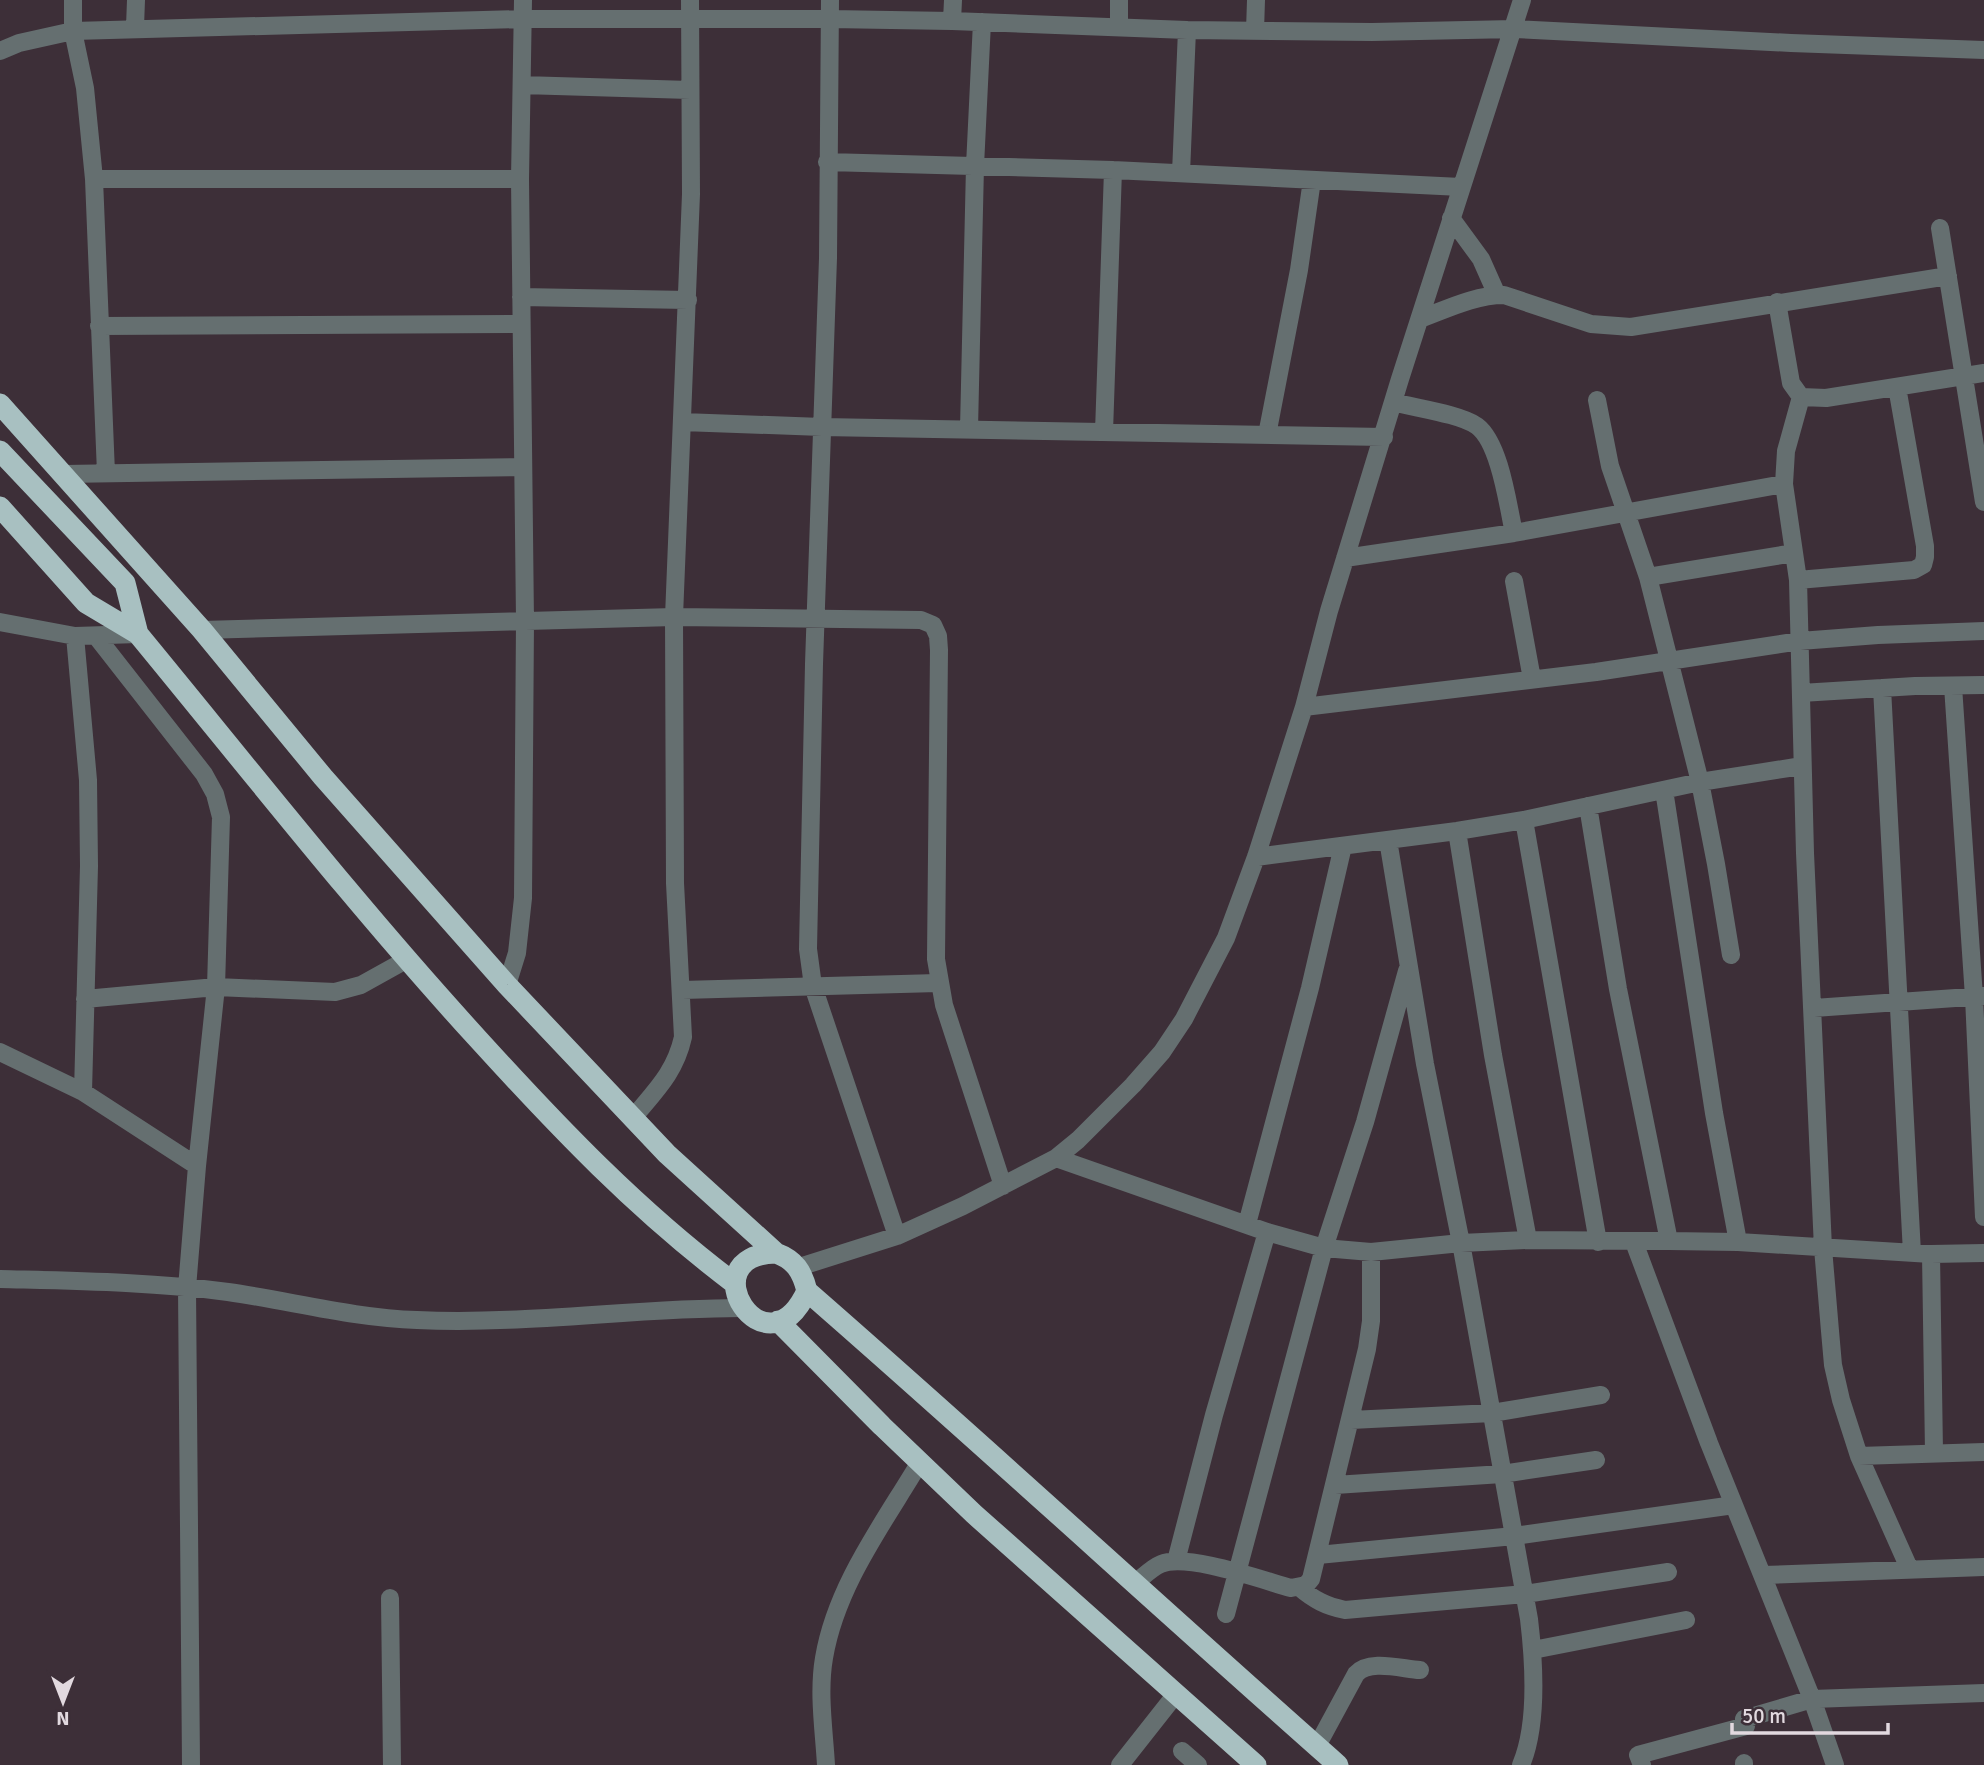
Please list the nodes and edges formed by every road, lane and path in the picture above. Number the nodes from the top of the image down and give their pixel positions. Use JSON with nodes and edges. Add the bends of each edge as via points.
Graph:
{"nodes":[{"id":1,"x":73,"y":0,"type":"edge"},
{"id":2,"x":136,"y":0,"type":"edge"},
{"id":3,"x":523,"y":0,"type":"edge"},
{"id":4,"x":830,"y":0,"type":"edge"},
{"id":5,"x":953,"y":0,"type":"edge"},
{"id":6,"x":1119,"y":0,"type":"edge"},
{"id":7,"x":1255,"y":0,"type":"edge"},
{"id":8,"x":1522,"y":0,"type":"edge"},
{"id":9,"x":689,"y":9,"type":"edge"},
{"id":10,"x":523,"y":19,"type":"junction"},
{"id":11,"x":830,"y":19,"type":"junction"},
{"id":12,"x":952,"y":21,"type":"junction"},
{"id":13,"x":982,"y":22,"type":"junction"},
{"id":14,"x":135,"y":27,"type":"junction"},
{"id":15,"x":1119,"y":27,"type":"junction"},
{"id":16,"x":1514,"y":29,"type":"junction"},
{"id":17,"x":1187,"y":30,"type":"junction"},
{"id":18,"x":74,"y":31,"type":"junction"},
{"id":19,"x":1255,"y":31,"type":"junction"},
{"id":20,"x":1984,"y":50,"type":"edge"},
{"id":21,"x":0,"y":51,"type":"edge"},
{"id":22,"x":522,"y":85,"type":"junction"},
{"id":23,"x":690,"y":90,"type":"junction"},
{"id":24,"x":827,"y":162,"type":"junction"},
{"id":25,"x":975,"y":166,"type":"junction"},
{"id":26,"x":1113,"y":170,"type":"junction"},
{"id":27,"x":1181,"y":173,"type":"junction"},
{"id":28,"x":94,"y":179,"type":"junction"},
{"id":29,"x":520,"y":179,"type":"junction"},
{"id":30,"x":1312,"y":180,"type":"junction"},
{"id":31,"x":1461,"y":187,"type":"junction"},
{"id":32,"x":1451,"y":218,"type":"junction"},
{"id":33,"x":1940,"y":228,"type":"dead end"},
{"id":34,"x":1948,"y":276,"type":"junction"},
{"id":35,"x":1497,"y":295,"type":"junction"},
{"id":36,"x":521,"y":297,"type":"junction"},
{"id":37,"x":688,"y":300,"type":"junction"},
{"id":38,"x":1777,"y":302,"type":"junction"},
{"id":39,"x":1420,"y":319,"type":"junction"},
{"id":40,"x":521,"y":324,"type":"junction"},
{"id":41,"x":99,"y":326,"type":"junction"},
{"id":42,"x":1984,"y":373,"type":"edge"},
{"id":43,"x":1964,"y":376,"type":"junction"},
{"id":44,"x":1897,"y":387,"type":"junction"},
{"id":45,"x":1801,"y":397,"type":"junction"},
{"id":46,"x":1597,"y":400,"type":"dead end"},
{"id":47,"x":1393,"y":402,"type":"junction"},
{"id":48,"x":0,"y":404,"type":"edge"},
{"id":49,"x":682,"y":422,"type":"junction"},
{"id":50,"x":822,"y":427,"type":"junction"},
{"id":51,"x":969,"y":429,"type":"junction"},
{"id":52,"x":1104,"y":432,"type":"junction"},
{"id":53,"x":1267,"y":435,"type":"junction"},
{"id":54,"x":1384,"y":437,"type":"junction"},
{"id":55,"x":0,"y":450,"type":"edge"},
{"id":56,"x":522,"y":467,"type":"junction"},
{"id":57,"x":106,"y":473,"type":"junction"},
{"id":58,"x":64,"y":474,"type":"junction"},
{"id":59,"x":1784,"y":484,"type":"junction"},
{"id":60,"x":1984,"y":502,"type":"edge"},
{"id":61,"x":0,"y":507,"type":"edge"},
{"id":62,"x":1625,"y":514,"type":"junction"},
{"id":63,"x":1514,"y":533,"type":"junction"},
{"id":64,"x":1794,"y":553,"type":"junction"},
{"id":65,"x":1345,"y":558,"type":"junction"},
{"id":66,"x":1648,"y":578,"type":"junction"},
{"id":67,"x":1798,"y":580,"type":"junction"},
{"id":68,"x":1514,"y":581,"type":"dead end"},
{"id":69,"x":674,"y":617,"type":"junction"},
{"id":70,"x":816,"y":617,"type":"junction"},
{"id":71,"x":525,"y":621,"type":"junction"},
{"id":72,"x":0,"y":622,"type":"edge"},
{"id":73,"x":202,"y":630,"type":"junction"},
{"id":74,"x":1984,"y":631,"type":"edge"},
{"id":75,"x":138,"y":634,"type":"junction"},
{"id":76,"x":75,"y":636,"type":"junction"},
{"id":77,"x":96,"y":636,"type":"junction"},
{"id":78,"x":1800,"y":641,"type":"junction"},
{"id":79,"x":1668,"y":660,"type":"junction"},
{"id":80,"x":1532,"y":679,"type":"junction"},
{"id":81,"x":1984,"y":685,"type":"edge"},
{"id":82,"x":1953,"y":686,"type":"junction"},
{"id":83,"x":1882,"y":688,"type":"junction"},
{"id":84,"x":1801,"y":693,"type":"junction"},
{"id":85,"x":1304,"y":706,"type":"junction"},
{"id":86,"x":1802,"y":766,"type":"junction"},
{"id":87,"x":1700,"y":782,"type":"junction"},
{"id":88,"x":1664,"y":790,"type":"junction"},
{"id":89,"x":1588,"y":806,"type":"junction"},
{"id":90,"x":1524,"y":820,"type":"junction"},
{"id":91,"x":1457,"y":831,"type":"junction"},
{"id":92,"x":1388,"y":840,"type":"junction"},
{"id":93,"x":1343,"y":846,"type":"junction"},
{"id":94,"x":1256,"y":857,"type":"junction"},
{"id":95,"x":1731,"y":955,"type":"dead end"},
{"id":96,"x":406,"y":960,"type":"junction"},
{"id":97,"x":1408,"y":969,"type":"junction"},
{"id":98,"x":939,"y":983,"type":"junction"},
{"id":99,"x":508,"y":985,"type":"junction"},
{"id":100,"x":813,"y":986,"type":"junction"},
{"id":101,"x":216,"y":987,"type":"junction"},
{"id":102,"x":682,"y":990,"type":"junction"},
{"id":103,"x":1979,"y":997,"type":"edge"},
{"id":104,"x":85,"y":999,"type":"junction"},
{"id":105,"x":1897,"y":1002,"type":"junction"},
{"id":106,"x":1814,"y":1008,"type":"junction"},
{"id":107,"x":0,"y":1052,"type":"edge"},
{"id":108,"x":83,"y":1092,"type":"junction"},
{"id":109,"x":632,"y":1119,"type":"junction"},
{"id":110,"x":1056,"y":1158,"type":"junction"},
{"id":111,"x":197,"y":1167,"type":"junction"},
{"id":112,"x":1003,"y":1186,"type":"junction"},
{"id":113,"x":1984,"y":1217,"type":"edge"},
{"id":114,"x":1247,"y":1224,"type":"junction"},
{"id":115,"x":1267,"y":1232,"type":"junction"},
{"id":116,"x":897,"y":1236,"type":"junction"},
{"id":117,"x":1528,"y":1240,"type":"junction"},
{"id":118,"x":1669,"y":1241,"type":"junction"},
{"id":119,"x":1598,"y":1242,"type":"junction"},
{"id":120,"x":1634,"y":1242,"type":"junction"},
{"id":121,"x":1738,"y":1242,"type":"junction"},
{"id":122,"x":1461,"y":1243,"type":"junction"},
{"id":123,"x":1324,"y":1248,"type":"junction"},
{"id":124,"x":1823,"y":1248,"type":"junction"},
{"id":125,"x":1371,"y":1252,"type":"junction"},
{"id":126,"x":776,"y":1253,"type":"junction"},
{"id":127,"x":1912,"y":1253,"type":"junction"},
{"id":128,"x":1931,"y":1254,"type":"junction"},
{"id":129,"x":1984,"y":1254,"type":"edge"},
{"id":130,"x":799,"y":1267,"type":"junction"},
{"id":131,"x":0,"y":1279,"type":"edge"},
{"id":132,"x":734,"y":1283,"type":"junction"},
{"id":133,"x":187,"y":1288,"type":"junction"},
{"id":134,"x":807,"y":1291,"type":"junction"},
{"id":135,"x":741,"y":1308,"type":"junction"},
{"id":136,"x":778,"y":1321,"type":"junction"},
{"id":137,"x":1601,"y":1395,"type":"dead end"},
{"id":138,"x":1492,"y":1413,"type":"junction"},
{"id":139,"x":1351,"y":1420,"type":"junction"},
{"id":140,"x":1934,"y":1452,"type":"junction"},
{"id":141,"x":1984,"y":1452,"type":"edge"},
{"id":142,"x":1859,"y":1456,"type":"junction"},
{"id":143,"x":1596,"y":1460,"type":"dead end"},
{"id":144,"x":920,"y":1462,"type":"junction"},
{"id":145,"x":1502,"y":1474,"type":"junction"},
{"id":146,"x":1335,"y":1485,"type":"junction"},
{"id":147,"x":1734,"y":1505,"type":"junction"},
{"id":148,"x":1514,"y":1536,"type":"junction"},
{"id":149,"x":1318,"y":1555,"type":"junction"},
{"id":150,"x":1176,"y":1561,"type":"junction"},
{"id":151,"x":1984,"y":1567,"type":"edge"},
{"id":152,"x":1909,"y":1568,"type":"junction"},
{"id":153,"x":1668,"y":1572,"type":"dead end"},
{"id":154,"x":1237,"y":1573,"type":"junction"},
{"id":155,"x":1763,"y":1575,"type":"junction"},
{"id":156,"x":1134,"y":1584,"type":"junction"},
{"id":157,"x":1299,"y":1587,"type":"junction"},
{"id":158,"x":1525,"y":1594,"type":"junction"},
{"id":159,"x":390,"y":1598,"type":"dead end"},
{"id":160,"x":1226,"y":1614,"type":"dead end"},
{"id":161,"x":1686,"y":1619,"type":"dead end"},
{"id":162,"x":1533,"y":1650,"type":"junction"},
{"id":163,"x":1420,"y":1670,"type":"dead end"},
{"id":164,"x":1984,"y":1693,"type":"edge"},
{"id":165,"x":1175,"y":1694,"type":"junction"},
{"id":166,"x":1812,"y":1699,"type":"junction"},
{"id":167,"x":1317,"y":1746,"type":"junction"},
{"id":168,"x":1182,"y":1751,"type":"dead end"},
{"id":169,"x":191,"y":1765,"type":"edge"},
{"id":170,"x":392,"y":1765,"type":"edge"},
{"id":171,"x":826,"y":1765,"type":"edge"},
{"id":172,"x":1120,"y":1765,"type":"edge"},
{"id":173,"x":1198,"y":1765,"type":"edge"},
{"id":174,"x":1256,"y":1765,"type":"edge"},
{"id":175,"x":1338,"y":1765,"type":"edge"},
{"id":176,"x":1521,"y":1765,"type":"edge"},
{"id":177,"x":1642,"y":1765,"type":"edge"},
{"id":178,"x":1835,"y":1765,"type":"edge"}],
"edges":[{"from":1,"to":18,"type":"street"},
{"from":2,"to":14,"type":"street"},
{"from":3,"to":10,"type":"street"},
{"from":4,"to":11,"type":"street"},
{"from":5,"to":12,"type":"street"},
{"from":6,"to":15,"type":"street"},
{"from":7,"to":19,"type":"street"},
{"from":8,"to":16,"type":"street"},
{"from":9,"to":10,"type":"street"},
{"from":9,"to":11,"type":"street"},
{"from":9,"to":23,"type":"street"},
{"from":10,"to":14,"type":"street"},
{"from":10,"to":22,"type":"street"},
{"from":11,"to":12,"type":"street"},
{"from":11,"to":24,"type":"street"},
{"from":12,"to":13,"type":"street"},
{"from":13,"to":15,"type":"street"},
{"from":13,"to":25,"type":"street"},
{"from":14,"to":18,"type":"street"},
{"from":15,"to":17,"type":"street"},
{"from":16,"to":19,"type":"street"},
{"from":16,"to":20,"type":"street"},
{"from":16,"to":31,"type":"street"},
{"from":17,"to":19,"type":"street"},
{"from":17,"to":27,"type":"street"},
{"from":18,"to":21,"type":"street"},
{"from":18,"to":28,"type":"street"},
{"from":22,"to":23,"type":"street"},
{"from":22,"to":29,"type":"street"},
{"from":23,"to":37,"type":"street"},
{"from":24,"to":25,"type":"street"},
{"from":24,"to":50,"type":"street"},
{"from":25,"to":26,"type":"street"},
{"from":25,"to":51,"type":"street"},
{"from":26,"to":27,"type":"street"},
{"from":26,"to":52,"type":"street"},
{"from":27,"to":30,"type":"street"},
{"from":28,"to":29,"type":"street"},
{"from":28,"to":41,"type":"street"},
{"from":29,"to":36,"type":"street"},
{"from":30,"to":31,"type":"street"},
{"from":30,"to":53,"type":"street"},
{"from":31,"to":32,"type":"street"},
{"from":32,"to":35,"type":"street","via":[[1481,259]]},
{"from":32,"to":39,"type":"street"},
{"from":33,"to":34,"type":"street"},
{"from":34,"to":38,"type":"street"},
{"from":34,"to":43,"type":"street"},
{"from":35,"to":38,"type":"street","via":[[1611,326],[1650,324]]},
{"from":35,"to":39,"type":"street"},
{"from":36,"to":37,"type":"street"},
{"from":36,"to":40,"type":"street"},
{"from":37,"to":49,"type":"street"},
{"from":38,"to":45,"type":"street","via":[[1791,383]]},
{"from":39,"to":47,"type":"street"},
{"from":40,"to":41,"type":"street"},
{"from":40,"to":56,"type":"street"},
{"from":41,"to":57,"type":"street"},
{"from":42,"to":43,"type":"street"},
{"from":43,"to":44,"type":"street"},
{"from":43,"to":60,"type":"street"},
{"from":44,"to":45,"type":"street","via":[[1826,398]]},
{"from":44,"to":67,"type":"street","via":[[1925,546],[1923,565],[1914,570]]},
{"from":45,"to":59,"type":"street","via":[[1786,450]]},
{"from":46,"to":62,"type":"street"},
{"from":47,"to":54,"type":"street"},
{"from":47,"to":63,"type":"street","via":[[1478,427],[1494,452]]},
{"from":48,"to":58,"type":"highway"},
{"from":49,"to":50,"type":"street"},
{"from":49,"to":69,"type":"street"},
{"from":50,"to":51,"type":"street"},
{"from":50,"to":70,"type":"street"},
{"from":51,"to":52,"type":"street"},
{"from":52,"to":53,"type":"street"},
{"from":53,"to":54,"type":"street"},
{"from":54,"to":65,"type":"street"},
{"from":55,"to":75,"type":"highway","via":[[125,583]]},
{"from":56,"to":57,"type":"street"},
{"from":56,"to":71,"type":"street"},
{"from":57,"to":58,"type":"street"},
{"from":58,"to":73,"type":"highway"},
{"from":59,"to":62,"type":"street"},
{"from":59,"to":64,"type":"street"},
{"from":61,"to":75,"type":"highway","via":[[86,603]]},
{"from":62,"to":63,"type":"street"},
{"from":62,"to":66,"type":"street"},
{"from":63,"to":65,"type":"street"},
{"from":64,"to":66,"type":"street"},
{"from":64,"to":67,"type":"street"},
{"from":65,"to":85,"type":"street"},
{"from":66,"to":79,"type":"street"},
{"from":67,"to":78,"type":"street"},
{"from":68,"to":80,"type":"street"},
{"from":69,"to":70,"type":"street"},
{"from":69,"to":71,"type":"street"},
{"from":69,"to":102,"type":"street","via":[[676,883]]},
{"from":70,"to":98,"type":"street","via":[[922,620],[933,625],[939,636],[935,927]]},
{"from":70,"to":100,"type":"street","via":[[808,949]]},
{"from":71,"to":73,"type":"street"},
{"from":71,"to":99,"type":"street","via":[[522,924]]},
{"from":72,"to":76,"type":"street"},
{"from":73,"to":99,"type":"highway","via":[[323,777]]},
{"from":74,"to":78,"type":"street"},
{"from":75,"to":77,"type":"street"},
{"from":75,"to":96,"type":"highway"},
{"from":76,"to":77,"type":"street"},
{"from":76,"to":104,"type":"street","via":[[88,780]]},
{"from":77,"to":101,"type":"street","via":[[215,794],[221,817]]},
{"from":78,"to":79,"type":"street"},
{"from":78,"to":84,"type":"street"},
{"from":79,"to":80,"type":"street"},
{"from":79,"to":87,"type":"street"},
{"from":80,"to":85,"type":"street"},
{"from":81,"to":82,"type":"street"},
{"from":82,"to":83,"type":"street"},
{"from":82,"to":103,"type":"street"},
{"from":83,"to":84,"type":"street"},
{"from":83,"to":105,"type":"street"},
{"from":84,"to":86,"type":"street"},
{"from":85,"to":94,"type":"street"},
{"from":86,"to":87,"type":"street"},
{"from":86,"to":106,"type":"street"},
{"from":87,"to":88,"type":"street"},
{"from":87,"to":95,"type":"street"},
{"from":88,"to":89,"type":"street"},
{"from":88,"to":121,"type":"street"},
{"from":89,"to":90,"type":"street"},
{"from":89,"to":118,"type":"street","via":[[1618,989]]},
{"from":90,"to":91,"type":"street"},
{"from":90,"to":119,"type":"street"},
{"from":91,"to":92,"type":"street"},
{"from":91,"to":117,"type":"street"},
{"from":92,"to":93,"type":"street"},
{"from":92,"to":97,"type":"street"},
{"from":93,"to":94,"type":"street"},
{"from":93,"to":114,"type":"street"},
{"from":94,"to":110,"type":"street","via":[[1226,938],[1184,1020],[1133,1085]]},
{"from":96,"to":101,"type":"street","via":[[361,985],[335,992]]},
{"from":96,"to":132,"type":"highway","via":[[601,1170],[649,1216]]},
{"from":97,"to":122,"type":"street"},
{"from":97,"to":123,"type":"street"},
{"from":98,"to":100,"type":"street"},
{"from":98,"to":112,"type":"street"},
{"from":99,"to":109,"type":"highway"},
{"from":100,"to":102,"type":"street"},
{"from":100,"to":116,"type":"street"},
{"from":101,"to":104,"type":"street"},
{"from":101,"to":111,"type":"street"},
{"from":102,"to":109,"type":"street","via":[[683,1037],[678,1058]]},
{"from":103,"to":105,"type":"street"},
{"from":103,"to":113,"type":"street"},
{"from":104,"to":108,"type":"street"},
{"from":105,"to":106,"type":"street"},
{"from":105,"to":127,"type":"street"},
{"from":106,"to":124,"type":"street"},
{"from":107,"to":108,"type":"street"},
{"from":108,"to":111,"type":"street"},
{"from":109,"to":126,"type":"highway"},
{"from":110,"to":112,"type":"street"},
{"from":110,"to":114,"type":"street"},
{"from":111,"to":133,"type":"street"},
{"from":112,"to":116,"type":"street"},
{"from":114,"to":115,"type":"street"},
{"from":115,"to":123,"type":"street"},
{"from":115,"to":150,"type":"street"},
{"from":116,"to":130,"type":"street"},
{"from":117,"to":119,"type":"street"},
{"from":117,"to":122,"type":"street"},
{"from":118,"to":120,"type":"street"},
{"from":118,"to":121,"type":"street"},
{"from":119,"to":120,"type":"street"},
{"from":120,"to":147,"type":"street"},
{"from":121,"to":124,"type":"street"},
{"from":122,"to":125,"type":"street"},
{"from":122,"to":138,"type":"street"},
{"from":123,"to":125,"type":"street"},
{"from":123,"to":154,"type":"street"},
{"from":124,"to":127,"type":"street"},
{"from":124,"to":142,"type":"street","via":[[1833,1365]]},
{"from":125,"to":139,"type":"street","via":[[1371,1321]]},
{"from":126,"to":130,"type":"highway"},
{"from":126,"to":132,"type":"highway","via":[[750,1259]]},
{"from":127,"to":128,"type":"street"},
{"from":128,"to":129,"type":"street"},
{"from":128,"to":140,"type":"street"},
{"from":130,"to":134,"type":"highway"},
{"from":131,"to":133,"type":"street"},
{"from":132,"to":135,"type":"highway"},
{"from":133,"to":135,"type":"street","via":[[376,1317],[466,1322]]},
{"from":133,"to":169,"type":"street"},
{"from":134,"to":136,"type":"highway","via":[[800,1306]]},
{"from":134,"to":156,"type":"highway"},
{"from":135,"to":136,"type":"highway","via":[[764,1322]]},
{"from":136,"to":144,"type":"highway"},
{"from":137,"to":138,"type":"street"},
{"from":138,"to":139,"type":"street"},
{"from":138,"to":145,"type":"street"},
{"from":139,"to":146,"type":"street"},
{"from":140,"to":141,"type":"street"},
{"from":140,"to":142,"type":"street"},
{"from":142,"to":152,"type":"street"},
{"from":143,"to":145,"type":"street"},
{"from":144,"to":165,"type":"highway"},
{"from":144,"to":171,"type":"street","via":[[844,1592],[831,1630],[822,1687]]},
{"from":145,"to":146,"type":"street"},
{"from":145,"to":148,"type":"street"},
{"from":146,"to":149,"type":"street"},
{"from":147,"to":148,"type":"street"},
{"from":147,"to":155,"type":"street"},
{"from":148,"to":149,"type":"street"},
{"from":148,"to":158,"type":"street"},
{"from":149,"to":157,"type":"street","via":[[1311,1579]]},
{"from":150,"to":154,"type":"street"},
{"from":150,"to":156,"type":"street","via":[[1160,1564]]},
{"from":151,"to":152,"type":"street"},
{"from":152,"to":155,"type":"street"},
{"from":153,"to":158,"type":"street"},
{"from":154,"to":157,"type":"street"},
{"from":154,"to":160,"type":"street"},
{"from":155,"to":166,"type":"street"},
{"from":156,"to":167,"type":"highway"},
{"from":157,"to":158,"type":"street","via":[[1320,1603],[1345,1609]]},
{"from":158,"to":162,"type":"street"},
{"from":159,"to":170,"type":"street"},
{"from":161,"to":162,"type":"street"},
{"from":162,"to":176,"type":"street","via":[[1528,1733]]},
{"from":163,"to":167,"type":"street","via":[[1361,1668]]},
{"from":164,"to":166,"type":"street"},
{"from":165,"to":172,"type":"street"},
{"from":165,"to":174,"type":"highway"},
{"from":166,"to":177,"type":"street","via":[[1638,1755]]},
{"from":166,"to":178,"type":"street"},
{"from":167,"to":175,"type":"highway"},
{"from":168,"to":173,"type":"street"}]}
